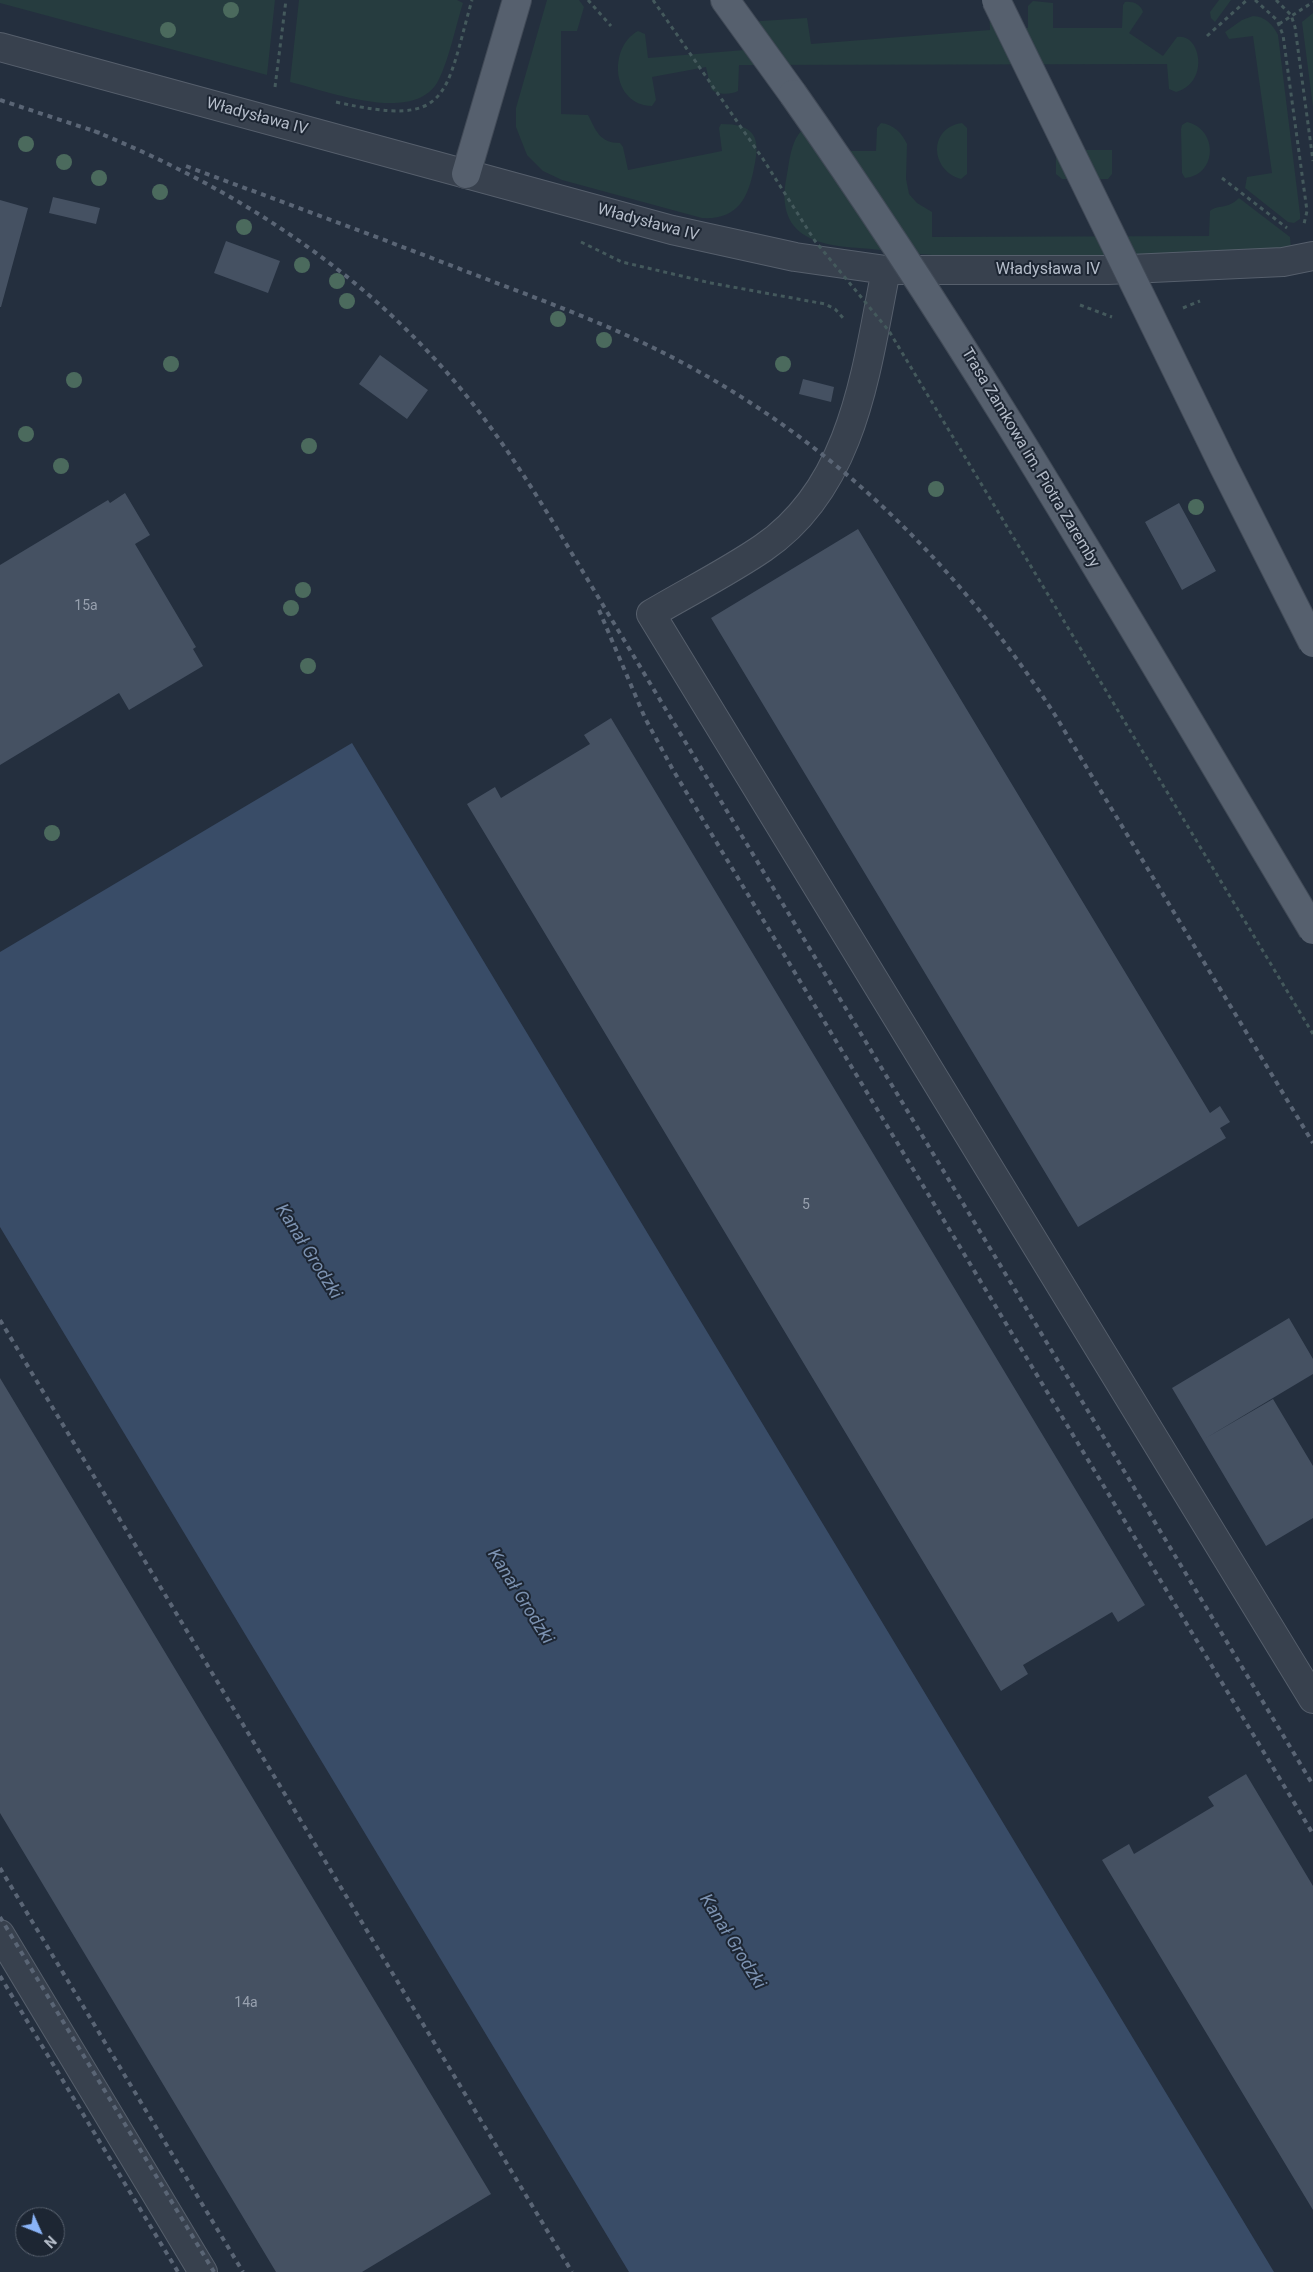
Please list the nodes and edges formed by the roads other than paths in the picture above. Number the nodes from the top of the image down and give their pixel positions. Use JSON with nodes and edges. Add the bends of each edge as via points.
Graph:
{"nodes":[{"id":1,"x":517,"y":0,"type":"edge"},
{"id":2,"x":725,"y":0,"type":"edge"},
{"id":3,"x":996,"y":0,"type":"edge"},
{"id":4,"x":0,"y":47,"type":"edge"},
{"id":5,"x":466,"y":174,"type":"junction"},
{"id":6,"x":1313,"y":256,"type":"edge"},
{"id":7,"x":886,"y":270,"type":"junction"},
{"id":8,"x":1313,"y":643,"type":"edge"},
{"id":9,"x":1313,"y":930,"type":"edge"},
{"id":10,"x":1313,"y":1699,"type":"edge"},
{"id":11,"x":0,"y":1934,"type":"edge"},
{"id":12,"x":203,"y":2272,"type":"edge"}],
"edges":[{"from":1,"to":5,"type":"main road"},
{"from":2,"to":9,"type":"main road","name":"Trasa Zamkowa im. Piotra Zaremby","bridge":true,"via":[[841,162],[944,316]]},
{"from":3,"to":8,"type":"main road","bridge":true},
{"from":4,"to":5,"type":"street","name":"Władysława IV"},
{"from":5,"to":7,"type":"street","name":"Władysława IV","via":[[719,242]]},
{"from":6,"to":7,"type":"street","name":"Władysława IV","via":[[1283,262],[1108,270]]},
{"from":7,"to":10,"type":"street","via":[[849,429],[827,481],[805,510],[764,547],[651,614]]},
{"from":11,"to":12,"type":"street"}]}
